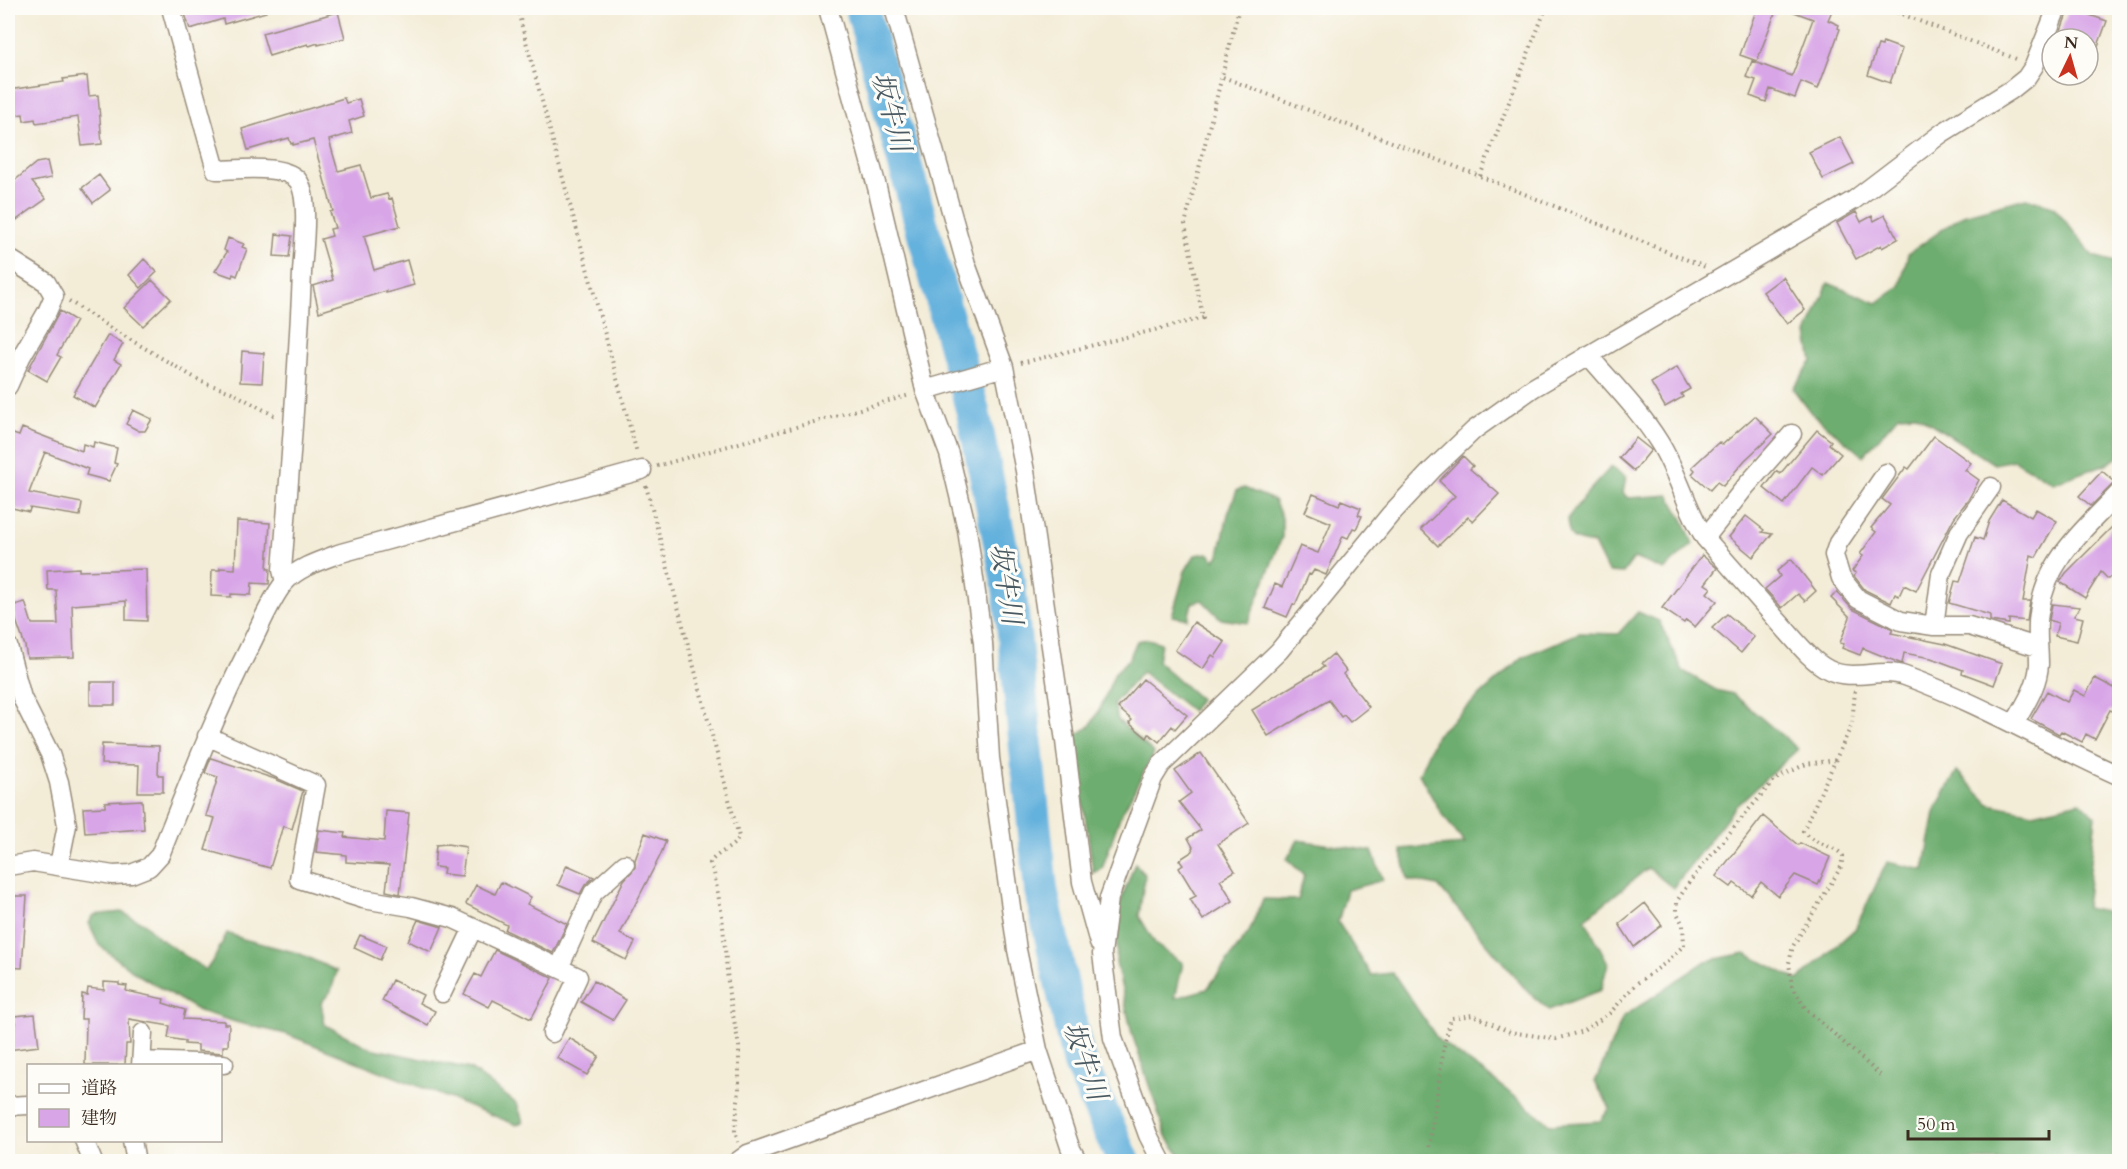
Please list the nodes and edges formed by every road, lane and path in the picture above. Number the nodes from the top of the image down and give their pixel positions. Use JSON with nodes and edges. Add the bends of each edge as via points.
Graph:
{"nodes":[{"id":1,"x":171,"y":8,"type":"edge"},
{"id":2,"x":517,"y":8,"type":"edge"},
{"id":3,"x":828,"y":8,"type":"edge"},
{"id":4,"x":894,"y":8,"type":"edge"},
{"id":5,"x":1239,"y":8,"type":"edge"},
{"id":6,"x":1546,"y":8,"type":"edge"},
{"id":7,"x":1886,"y":8,"type":"edge"},
{"id":8,"x":2057,"y":8,"type":"edge"},
{"id":9,"x":2034,"y":66,"type":"junction"},
{"id":10,"x":1223,"y":77,"type":"junction"},
{"id":11,"x":1480,"y":176,"type":"junction"},
{"id":12,"x":8,"y":258,"type":"edge"},
{"id":13,"x":1725,"y":275,"type":"junction"},
{"id":14,"x":51,"y":288,"type":"junction"},
{"id":15,"x":1588,"y":356,"type":"junction"},
{"id":16,"x":995,"y":369,"type":"junction"},
{"id":17,"x":8,"y":386,"type":"edge"},
{"id":18,"x":932,"y":387,"type":"junction"},
{"id":19,"x":293,"y":427,"type":"junction"},
{"id":20,"x":1792,"y":434,"type":"dead end"},
{"id":21,"x":642,"y":470,"type":"junction"},
{"id":22,"x":1886,"y":473,"type":"dead end"},
{"id":23,"x":1992,"y":487,"type":"dead end"},
{"id":24,"x":2120,"y":492,"type":"edge"},
{"id":25,"x":1705,"y":538,"type":"junction"},
{"id":26,"x":285,"y":582,"type":"junction"},
{"id":27,"x":1934,"y":626,"type":"junction"},
{"id":28,"x":8,"y":646,"type":"edge"},
{"id":29,"x":2037,"y":647,"type":"junction"},
{"id":30,"x":1854,"y":675,"type":"junction"},
{"id":31,"x":2015,"y":723,"type":"junction"},
{"id":32,"x":207,"y":736,"type":"junction"},
{"id":33,"x":1836,"y":760,"type":"junction"},
{"id":34,"x":2120,"y":776,"type":"edge"},
{"id":35,"x":625,"y":864,"type":"dead end"},
{"id":36,"x":59,"y":865,"type":"junction"},
{"id":37,"x":8,"y":866,"type":"edge"},
{"id":38,"x":473,"y":928,"type":"junction"},
{"id":39,"x":1102,"y":954,"type":"junction"},
{"id":40,"x":559,"y":968,"type":"junction"},
{"id":41,"x":442,"y":993,"type":"dead end"},
{"id":42,"x":144,"y":1033,"type":"dead end"},
{"id":43,"x":552,"y":1033,"type":"dead end"},
{"id":44,"x":1038,"y":1050,"type":"junction"},
{"id":45,"x":141,"y":1063,"type":"edge"},
{"id":46,"x":224,"y":1064,"type":"dead end"},
{"id":47,"x":1880,"y":1075,"type":"dead end"},
{"id":48,"x":27,"y":1105,"type":"edge"},
{"id":49,"x":8,"y":1106,"type":"edge"},
{"id":50,"x":85,"y":1142,"type":"edge"},
{"id":51,"x":132,"y":1142,"type":"edge"},
{"id":52,"x":1429,"y":1147,"type":"dead end"},
{"id":53,"x":740,"y":1159,"type":"edge"},
{"id":54,"x":93,"y":1161,"type":"edge"},
{"id":55,"x":136,"y":1161,"type":"edge"},
{"id":56,"x":1078,"y":1161,"type":"edge"},
{"id":57,"x":1162,"y":1161,"type":"edge"}],
"edges":[{"from":1,"to":19,"type":"street","via":[[216,170],[279,170],[299,182],[303,194],[305,218]]},
{"from":2,"to":21,"type":"path"},
{"from":3,"to":18,"type":"street"},
{"from":4,"to":16,"type":"street"},
{"from":5,"to":10,"type":"path"},
{"from":6,"to":11,"type":"path"},
{"from":7,"to":9,"type":"path"},
{"from":8,"to":9,"type":"street"},
{"from":9,"to":13,"type":"street","via":[[2011,90],[1942,134],[1854,200]]},
{"from":10,"to":11,"type":"path"},
{"from":10,"to":16,"type":"path","via":[[1185,224],[1203,318]]},
{"from":11,"to":13,"type":"path"},
{"from":12,"to":14,"type":"street"},
{"from":13,"to":15,"type":"street"},
{"from":14,"to":17,"type":"street","via":[[54,296],[47,312]]},
{"from":14,"to":19,"type":"path","via":[[202,382],[231,392]]},
{"from":15,"to":25,"type":"street","via":[[1659,441]]},
{"from":15,"to":39,"type":"street","via":[[1533,388],[1474,430],[1432,470],[1390,515],[1279,651],[1161,765],[1109,898]]},
{"from":16,"to":18,"type":"street"},
{"from":16,"to":39,"type":"street","via":[[1026,483],[1082,882]]},
{"from":18,"to":21,"type":"path"},
{"from":18,"to":44,"type":"street","via":[[967,529],[983,643],[990,758],[1017,950]]},
{"from":19,"to":26,"type":"street","via":[[282,570]]},
{"from":20,"to":25,"type":"street"},
{"from":21,"to":26,"type":"street","via":[[340,553]]},
{"from":21,"to":53,"type":"path","via":[[739,837],[710,863],[722,915],[729,994],[739,1046],[735,1131]]},
{"from":22,"to":27,"type":"street","via":[[1838,543],[1834,555],[1841,578],[1858,599],[1900,621]]},
{"from":23,"to":27,"type":"street","via":[[1959,533],[1941,574]]},
{"from":24,"to":29,"type":"street","via":[[2057,561],[2039,612]]},
{"from":25,"to":30,"type":"street","via":[[1803,649],[1828,670]]},
{"from":26,"to":32,"type":"street"},
{"from":27,"to":29,"type":"street","via":[[1969,626]]},
{"from":28,"to":36,"type":"street","via":[[22,698],[50,754],[59,782],[67,825]]},
{"from":29,"to":31,"type":"street","via":[[2039,664],[2034,689]]},
{"from":30,"to":31,"type":"street","via":[[1902,675]]},
{"from":30,"to":33,"type":"path","via":[[1852,724]]},
{"from":31,"to":34,"type":"street"},
{"from":32,"to":36,"type":"street","via":[[160,855],[149,867],[113,875]]},
{"from":32,"to":38,"type":"street","via":[[316,785],[298,879],[363,899],[411,907]]},
{"from":33,"to":47,"type":"path","via":[[1803,831],[1807,837],[1838,849],[1843,856],[1841,867],[1793,946],[1789,963],[1792,986],[1805,1008]]},
{"from":33,"to":52,"type":"path","via":[[1806,764],[1774,780],[1677,901],[1684,945],[1636,984],[1610,1013],[1583,1031],[1556,1039],[1510,1032],[1473,1015],[1451,1018]]},
{"from":35,"to":40,"type":"street","via":[[594,893]]},
{"from":36,"to":37,"type":"street","via":[[33,862]]},
{"from":38,"to":40,"type":"street"},
{"from":38,"to":41,"type":"street"},
{"from":39,"to":57,"type":"street","via":[[1113,1038],[1148,1135]]},
{"from":40,"to":43,"type":"street","via":[[578,977]]},
{"from":42,"to":45,"type":"street"},
{"from":44,"to":53,"type":"street"},
{"from":44,"to":56,"type":"street"},
{"from":45,"to":46,"type":"street"},
{"from":48,"to":49,"type":"street"},
{"from":50,"to":54,"type":"street"},
{"from":51,"to":55,"type":"street"}]}
